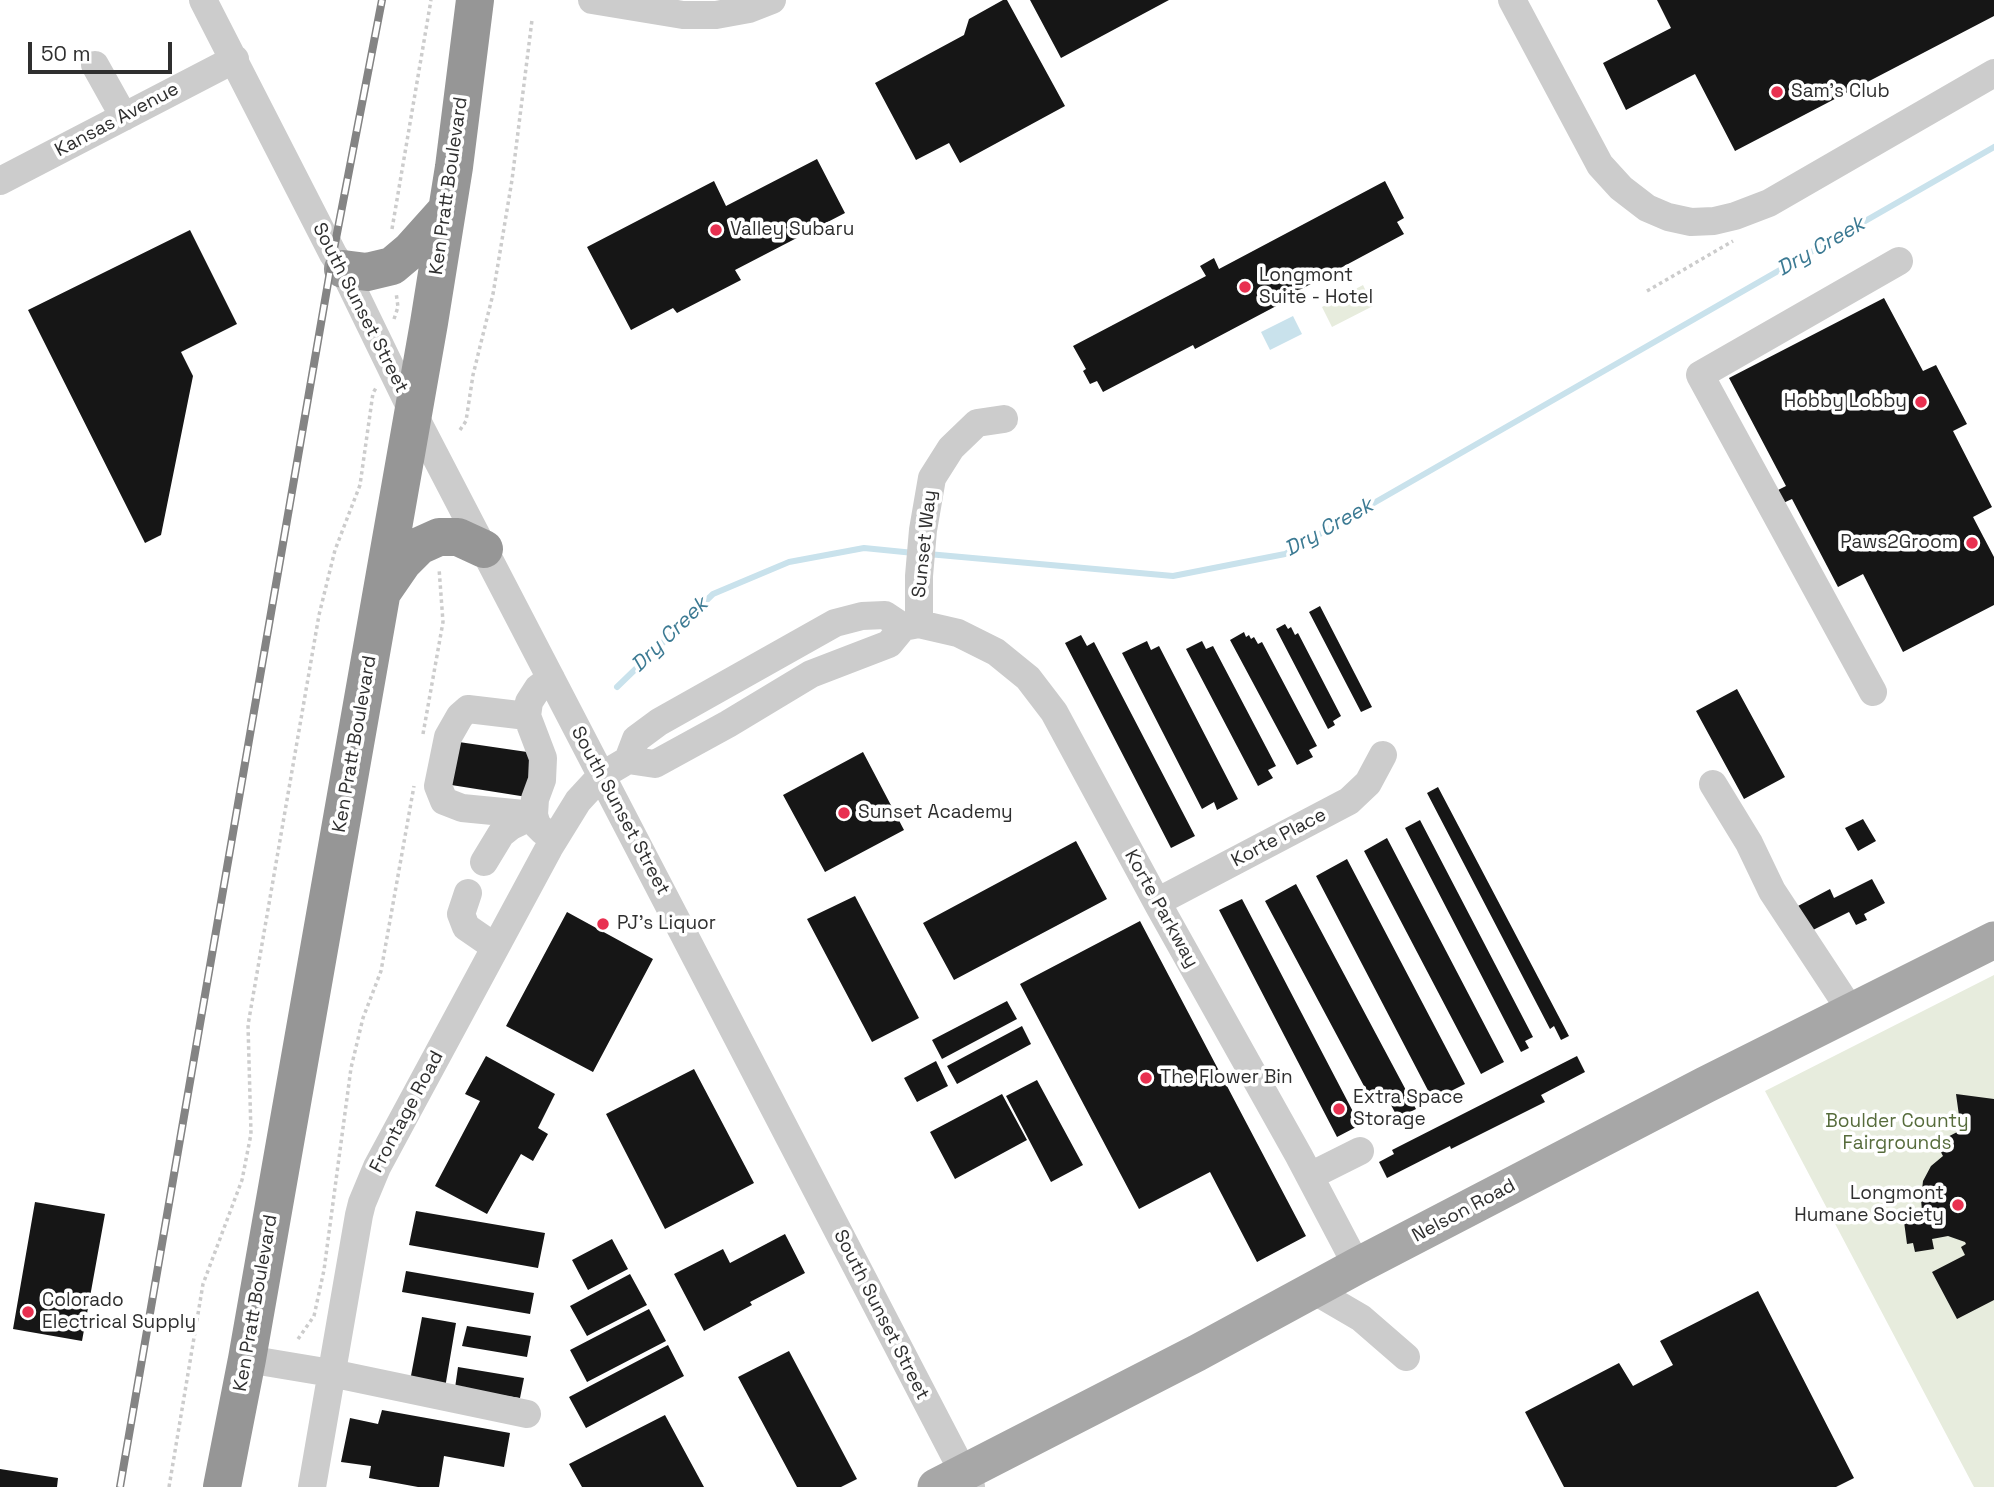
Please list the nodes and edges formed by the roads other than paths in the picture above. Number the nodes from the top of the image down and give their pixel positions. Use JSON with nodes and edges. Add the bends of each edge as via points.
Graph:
{"nodes":[{"id":1,"x":203,"y":0,"type":"edge"},
{"id":2,"x":475,"y":0,"type":"edge"},
{"id":3,"x":592,"y":0,"type":"edge"},
{"id":4,"x":772,"y":0,"type":"edge"},
{"id":5,"x":1512,"y":0,"type":"edge"},
{"id":6,"x":235,"y":59,"type":"junction"},
{"id":7,"x":95,"y":65,"type":"dead end"},
{"id":8,"x":1994,"y":73,"type":"edge"},
{"id":9,"x":124,"y":117,"type":"junction"},
{"id":10,"x":272,"y":134,"type":"junction"},
{"id":11,"x":0,"y":181,"type":"edge"},
{"id":12,"x":446,"y":211,"type":"junction"},
{"id":13,"x":320,"y":228,"type":"dead end"},
{"id":14,"x":1899,"y":261,"type":"dead end"},
{"id":15,"x":342,"y":269,"type":"junction"},
{"id":16,"x":413,"y":414,"type":"junction"},
{"id":17,"x":1004,"y":419,"type":"dead end"},
{"id":18,"x":484,"y":549,"type":"junction"},
{"id":19,"x":380,"y":596,"type":"junction"},
{"id":20,"x":911,"y":626,"type":"junction"},
{"id":21,"x":551,"y":678,"type":"junction"},
{"id":22,"x":1873,"y":692,"type":"dead end"},
{"id":23,"x":527,"y":716,"type":"junction"},
{"id":24,"x":1383,"y":755,"type":"dead end"},
{"id":25,"x":628,"y":760,"type":"junction"},
{"id":26,"x":601,"y":776,"type":"junction"},
{"id":27,"x":1713,"y":783,"type":"dead end"},
{"id":28,"x":534,"y":815,"type":"junction"},
{"id":29,"x":554,"y":841,"type":"junction"},
{"id":30,"x":484,"y":863,"type":"dead end"},
{"id":31,"x":468,"y":893,"type":"dead end"},
{"id":32,"x":1157,"y":902,"type":"junction"},
{"id":33,"x":1994,"y":940,"type":"edge"},
{"id":34,"x":495,"y":947,"type":"junction"},
{"id":35,"x":1851,"y":1012,"type":"junction"},
{"id":36,"x":1360,"y":1151,"type":"dead end"},
{"id":37,"x":1310,"y":1176,"type":"junction"},
{"id":38,"x":1357,"y":1266,"type":"junction"},
{"id":39,"x":1313,"y":1290,"type":"junction"},
{"id":40,"x":1406,"y":1357,"type":"dead end"},
{"id":41,"x":247,"y":1359,"type":"junction"},
{"id":42,"x":331,"y":1373,"type":"junction"},
{"id":43,"x":527,"y":1414,"type":"dead end"},
{"id":44,"x":957,"y":1482,"type":"edge"},
{"id":45,"x":222,"y":1487,"type":"edge"},
{"id":46,"x":312,"y":1487,"type":"edge"}],
"edges":[{"from":1,"to":6,"type":"street","name":"South Sunset Street"},
{"from":2,"to":12,"type":"highway","name":"Ken Pratt Boulevard"},
{"from":3,"to":4,"type":"street","via":[[683,15],[716,15]]},
{"from":5,"to":8,"type":"street","via":[[1600,165],[1647,208],[1691,222],[1735,216],[1769,203]]},
{"from":6,"to":9,"type":"street","name":"Kansas Avenue"},
{"from":6,"to":10,"type":"street","name":"South Sunset Street"},
{"from":7,"to":9,"type":"street"},
{"from":9,"to":11,"type":"street","name":"Kansas Avenue"},
{"from":10,"to":13,"type":"street","name":"South Sunset Street"},
{"from":10,"to":15,"type":"street","name":"South Sunset Street"},
{"from":12,"to":15,"type":"highway","via":[[392,266],[367,272]]},
{"from":12,"to":16,"type":"highway","name":"Ken Pratt Boulevard"},
{"from":14,"to":22,"type":"street","via":[[1700,375]]},
{"from":15,"to":16,"type":"street","name":"South Sunset Street"},
{"from":16,"to":18,"type":"street","name":"South Sunset Street"},
{"from":16,"to":19,"type":"highway","name":"Ken Pratt Boulevard"},
{"from":17,"to":20,"type":"street","name":"Sunset Way","via":[[977,424],[951,448],[932,478]]},
{"from":18,"to":19,"type":"highway","via":[[457,537],[439,537],[419,546]]},
{"from":18,"to":21,"type":"street","name":"South Sunset Street"},
{"from":19,"to":41,"type":"highway","name":"Ken Pratt Boulevard"},
{"from":20,"to":25,"type":"street","via":[[889,644],[811,674],[655,764]]},
{"from":20,"to":25,"type":"street","name":"Korte Parkway","via":[[885,615],[835,624],[659,722],[636,739]]},
{"from":20,"to":32,"type":"street","name":"Korte Parkway","via":[[958,634],[996,652],[1028,678],[1054,712]]},
{"from":21,"to":23,"type":"street","via":[[529,702]]},
{"from":21,"to":26,"type":"street","name":"South Sunset Street"},
{"from":23,"to":28,"type":"street","via":[[543,758]]},
{"from":23,"to":28,"type":"street","via":[[468,709],[448,737],[438,786],[444,801],[461,808]]},
{"from":24,"to":32,"type":"street","name":"Korte Place","via":[[1368,783],[1349,801]]},
{"from":25,"to":26,"type":"street","name":"Korte Parkway"},
{"from":26,"to":29,"type":"street","name":"Frontage Road","via":[[578,801]]},
{"from":26,"to":44,"type":"street","name":"South Sunset Street"},
{"from":27,"to":35,"type":"street","via":[[1772,891]]},
{"from":28,"to":29,"type":"street","via":[[537,825]]},
{"from":28,"to":30,"type":"street","via":[[501,834]]},
{"from":29,"to":34,"type":"street","name":"Frontage Road"},
{"from":31,"to":34,"type":"street","via":[[461,914],[466,927]]},
{"from":32,"to":37,"type":"street","name":"Korte Parkway"},
{"from":33,"to":35,"type":"main road","name":"Nelson Road"},
{"from":34,"to":42,"type":"street","name":"Frontage Road","via":[[362,1203]]},
{"from":35,"to":38,"type":"main road","name":"Nelson Road"},
{"from":36,"to":37,"type":"street"},
{"from":37,"to":38,"type":"street","name":"Korte Parkway"},
{"from":38,"to":39,"type":"main road","name":"Nelson Road"},
{"from":39,"to":40,"type":"street","via":[[1361,1318]]},
{"from":39,"to":44,"type":"main road","name":"Nelson Road"},
{"from":41,"to":42,"type":"street"},
{"from":41,"to":45,"type":"highway","name":"Ken Pratt Boulevard"},
{"from":42,"to":43,"type":"street"},
{"from":42,"to":46,"type":"street","name":"Frontage Road"}]}
